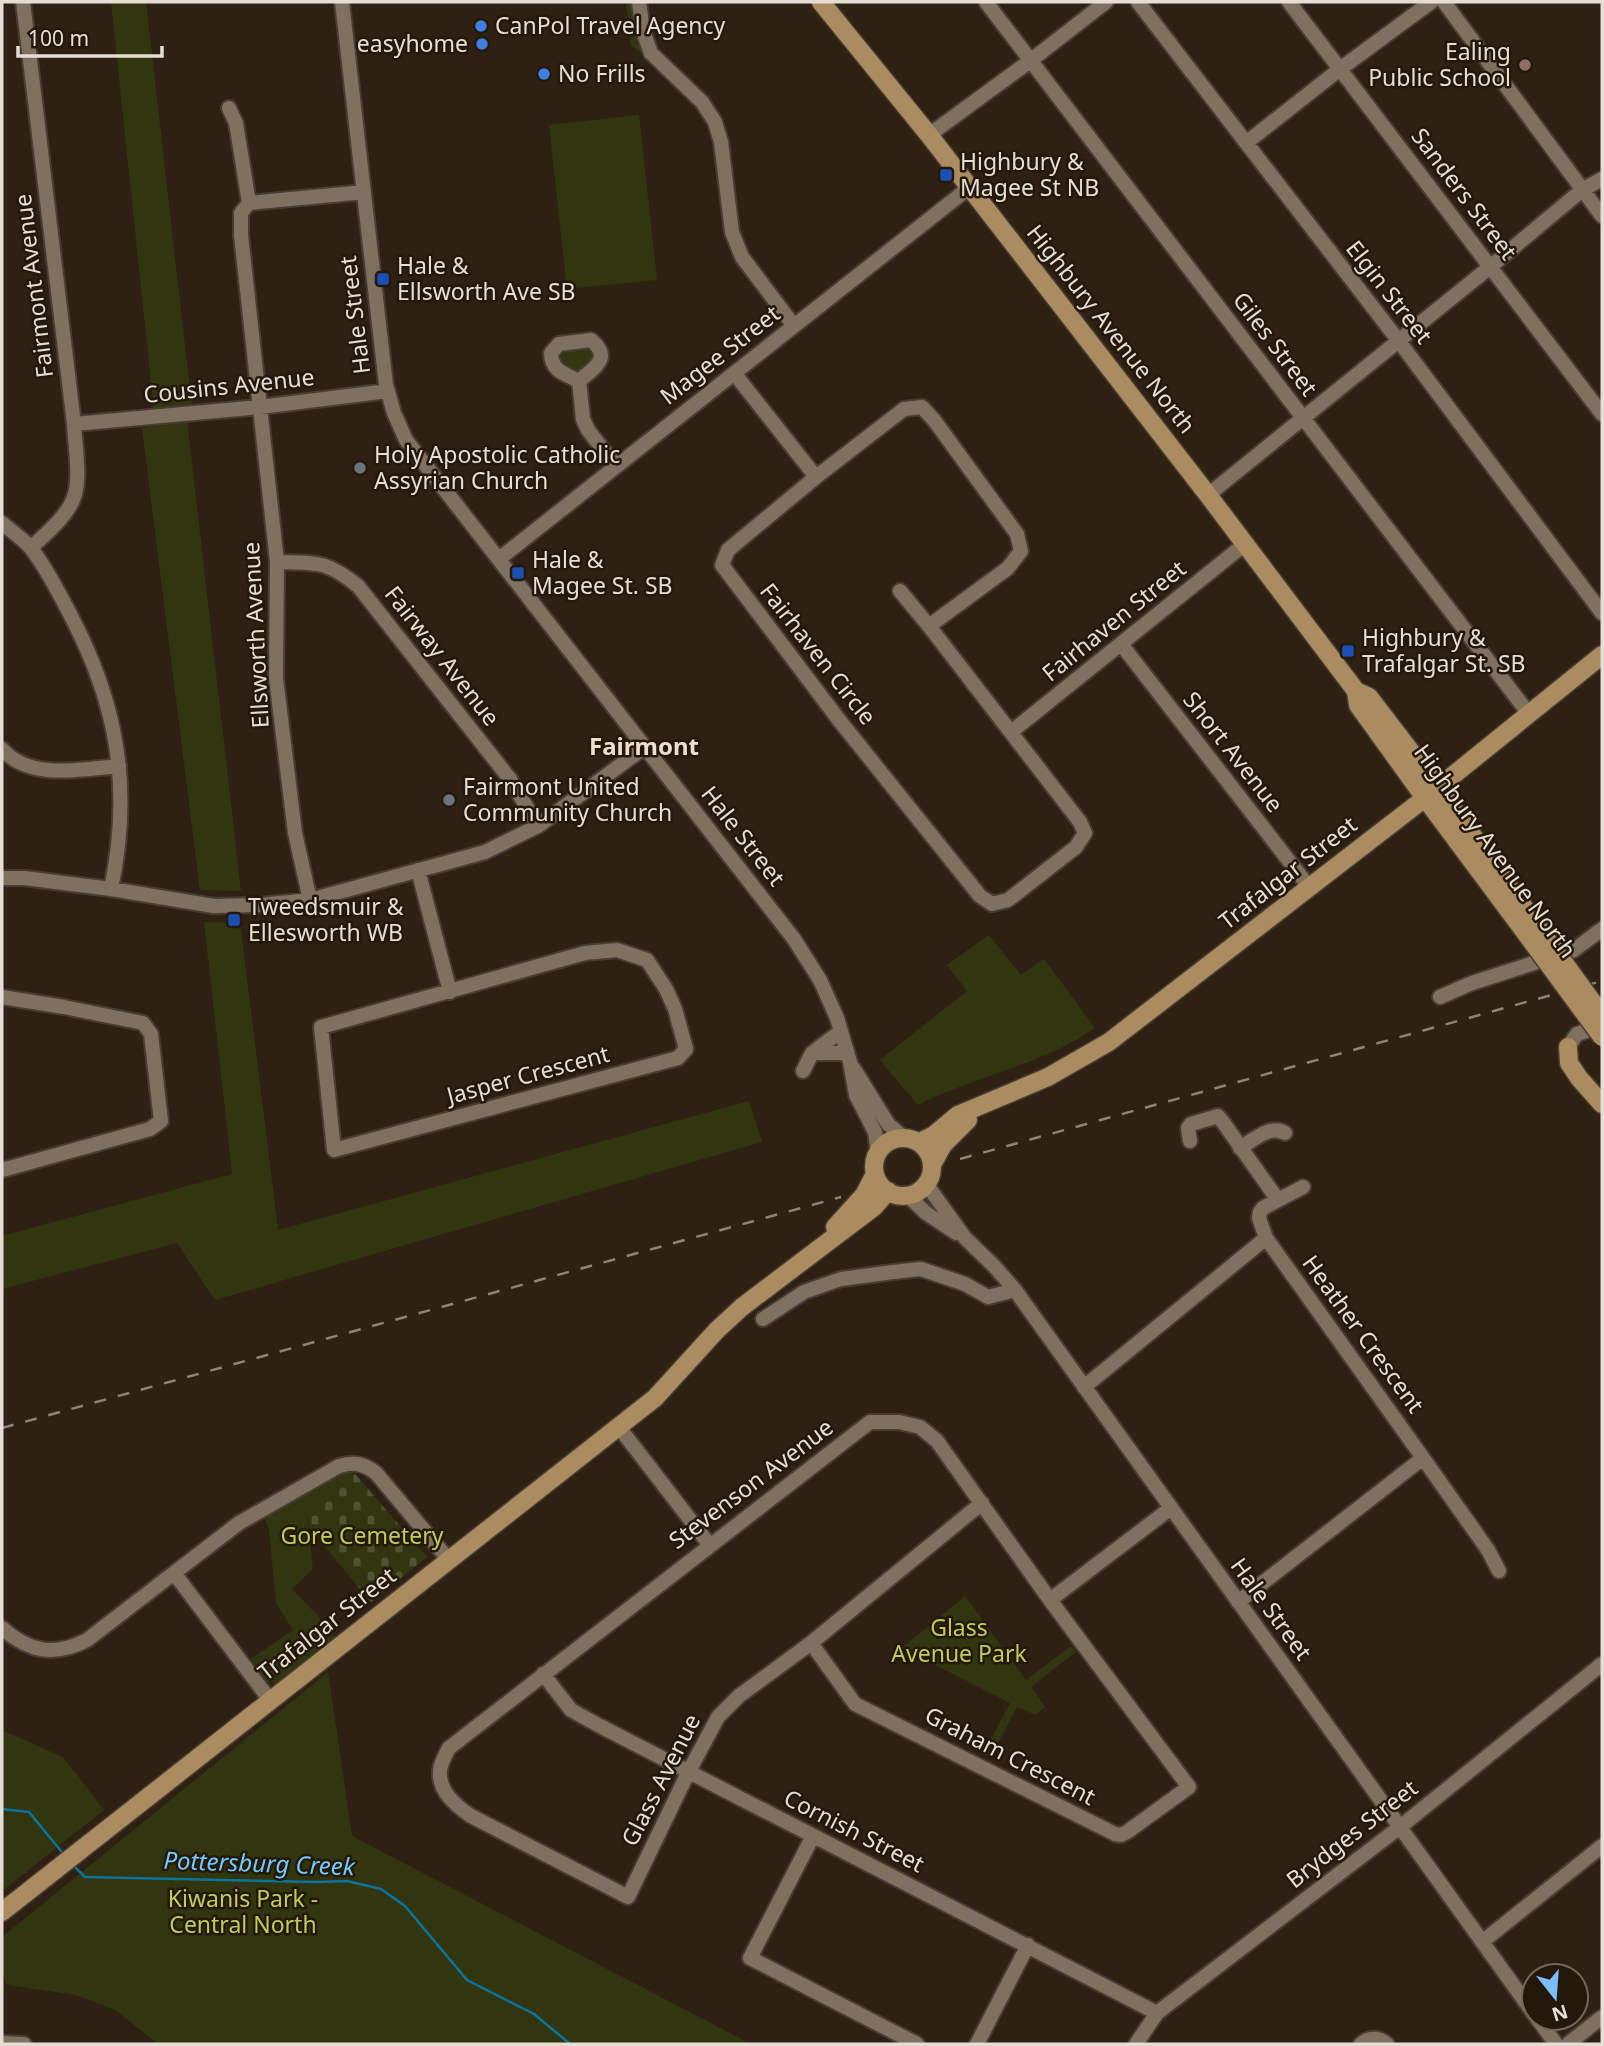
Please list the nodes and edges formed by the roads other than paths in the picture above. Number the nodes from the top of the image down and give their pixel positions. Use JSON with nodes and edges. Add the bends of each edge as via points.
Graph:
{"nodes":[{"id":1,"x":23,"y":2,"type":"edge"},
{"id":2,"x":342,"y":2,"type":"edge"},
{"id":3,"x":639,"y":2,"type":"edge"},
{"id":4,"x":821,"y":2,"type":"edge"},
{"id":5,"x":986,"y":2,"type":"edge"},
{"id":6,"x":1106,"y":2,"type":"edge"},
{"id":7,"x":1138,"y":2,"type":"edge"},
{"id":8,"x":1289,"y":2,"type":"edge"},
{"id":9,"x":1431,"y":2,"type":"edge"},
{"id":10,"x":1444,"y":2,"type":"edge"},
{"id":11,"x":1030,"y":61,"type":"junction"},
{"id":12,"x":1340,"y":69,"type":"junction"},
{"id":13,"x":229,"y":108,"type":"dead end"},
{"id":14,"x":929,"y":135,"type":"junction"},
{"id":15,"x":1246,"y":144,"type":"junction"},
{"id":16,"x":1602,"y":179,"type":"edge"},
{"id":17,"x":970,"y":187,"type":"junction"},
{"id":18,"x":1582,"y":190,"type":"junction"},
{"id":19,"x":364,"y":192,"type":"junction"},
{"id":20,"x":248,"y":203,"type":"junction"},
{"id":21,"x":1602,"y":216,"type":"edge"},
{"id":22,"x":1490,"y":267,"type":"junction"},
{"id":23,"x":794,"y":326,"type":"junction"},
{"id":24,"x":1398,"y":340,"type":"junction"},
{"id":25,"x":734,"y":373,"type":"junction"},
{"id":26,"x":579,"y":382,"type":"dead end"},
{"id":27,"x":388,"y":391,"type":"junction"},
{"id":28,"x":260,"y":407,"type":"junction"},
{"id":29,"x":1602,"y":414,"type":"edge"},
{"id":30,"x":1303,"y":418,"type":"junction"},
{"id":31,"x":74,"y":424,"type":"junction"},
{"id":32,"x":616,"y":466,"type":"junction"},
{"id":33,"x":816,"y":477,"type":"junction"},
{"id":34,"x":1208,"y":495,"type":"junction"},
{"id":35,"x":2,"y":523,"type":"edge"},
{"id":36,"x":1245,"y":544,"type":"junction"},
{"id":37,"x":31,"y":548,"type":"junction"},
{"id":38,"x":499,"y":559,"type":"junction"},
{"id":39,"x":277,"y":562,"type":"junction"},
{"id":40,"x":900,"y":591,"type":"dead end"},
{"id":41,"x":1602,"y":613,"type":"edge"},
{"id":42,"x":929,"y":626,"type":"junction"},
{"id":43,"x":1121,"y":644,"type":"junction"},
{"id":44,"x":1602,"y":655,"type":"edge"},
{"id":45,"x":1530,"y":714,"type":"junction"},
{"id":46,"x":1011,"y":732,"type":"junction"},
{"id":47,"x":645,"y":747,"type":"junction"},
{"id":48,"x":2,"y":749,"type":"edge"},
{"id":49,"x":119,"y":766,"type":"junction"},
{"id":50,"x":1431,"y":793,"type":"junction"},
{"id":51,"x":538,"y":827,"type":"junction"},
{"id":52,"x":418,"y":870,"type":"junction"},
{"id":53,"x":2,"y":878,"type":"edge"},
{"id":54,"x":1310,"y":888,"type":"junction"},
{"id":55,"x":111,"y":889,"type":"junction"},
{"id":56,"x":310,"y":900,"type":"junction"},
{"id":57,"x":1602,"y":929,"type":"edge"},
{"id":58,"x":1534,"y":933,"type":"junction"},
{"id":59,"x":450,"y":992,"type":"junction"},
{"id":60,"x":2,"y":997,"type":"edge"},
{"id":61,"x":1440,"y":997,"type":"dead end"},
{"id":62,"x":1602,"y":1015,"type":"edge"},
{"id":63,"x":1602,"y":1026,"type":"edge"},
{"id":64,"x":841,"y":1031,"type":"junction"},
{"id":65,"x":1602,"y":1037,"type":"edge"},
{"id":66,"x":1568,"y":1047,"type":"joint"},
{"id":67,"x":812,"y":1053,"type":"junction"},
{"id":68,"x":848,"y":1058,"type":"junction"},
{"id":69,"x":803,"y":1071,"type":"dead end"},
{"id":70,"x":986,"y":1104,"type":"junction"},
{"id":71,"x":1602,"y":1104,"type":"edge"},
{"id":72,"x":1285,"y":1133,"type":"dead end"},
{"id":73,"x":911,"y":1140,"type":"junction"},
{"id":74,"x":1190,"y":1140,"type":"dead end"},
{"id":75,"x":1240,"y":1148,"type":"junction"},
{"id":76,"x":878,"y":1153,"type":"junction"},
{"id":77,"x":933,"y":1163,"type":"junction"},
{"id":78,"x":2,"y":1170,"type":"edge"},
{"id":79,"x":875,"y":1174,"type":"junction"},
{"id":80,"x":927,"y":1185,"type":"junction"},
{"id":81,"x":1303,"y":1187,"type":"dead end"},
{"id":82,"x":888,"y":1192,"type":"junction"},
{"id":83,"x":908,"y":1196,"type":"junction"},
{"id":84,"x":1278,"y":1200,"type":"junction"},
{"id":85,"x":965,"y":1238,"type":"junction"},
{"id":86,"x":1266,"y":1238,"type":"junction"},
{"id":87,"x":804,"y":1260,"type":"junction"},
{"id":88,"x":1015,"y":1290,"type":"junction"},
{"id":89,"x":763,"y":1319,"type":"dead end"},
{"id":90,"x":1084,"y":1387,"type":"junction"},
{"id":91,"x":618,"y":1426,"type":"junction"},
{"id":92,"x":1423,"y":1458,"type":"junction"},
{"id":93,"x":982,"y":1503,"type":"junction"},
{"id":94,"x":1171,"y":1508,"type":"junction"},
{"id":95,"x":709,"y":1544,"type":"junction"},
{"id":96,"x":449,"y":1560,"type":"junction"},
{"id":97,"x":1499,"y":1571,"type":"dead end"},
{"id":98,"x":174,"y":1573,"type":"junction"},
{"id":99,"x":1051,"y":1600,"type":"junction"},
{"id":100,"x":1238,"y":1602,"type":"junction"},
{"id":101,"x":2,"y":1628,"type":"edge"},
{"id":102,"x":811,"y":1643,"type":"junction"},
{"id":103,"x":1602,"y":1664,"type":"edge"},
{"id":104,"x":544,"y":1674,"type":"junction"},
{"id":105,"x":270,"y":1700,"type":"junction"},
{"id":106,"x":449,"y":1748,"type":"joint"},
{"id":107,"x":689,"y":1772,"type":"junction"},
{"id":108,"x":1178,"y":1772,"type":"joint"},
{"id":109,"x":1399,"y":1827,"type":"junction"},
{"id":110,"x":813,"y":1836,"type":"junction"},
{"id":111,"x":1602,"y":1846,"type":"edge"},
{"id":112,"x":2,"y":1912,"type":"edge"},
{"id":113,"x":1482,"y":1942,"type":"junction"},
{"id":114,"x":1028,"y":1945,"type":"junction"},
{"id":115,"x":1520,"y":1995,"type":"edge"},
{"id":116,"x":1157,"y":2013,"type":"junction"},
{"id":117,"x":1602,"y":2017,"type":"edge"},
{"id":118,"x":2,"y":2043,"type":"edge"},
{"id":119,"x":24,"y":2044,"type":"edge"},
{"id":120,"x":917,"y":2044,"type":"edge"},
{"id":121,"x":977,"y":2044,"type":"edge"},
{"id":122,"x":1136,"y":2044,"type":"edge"},
{"id":123,"x":1361,"y":2044,"type":"edge"},
{"id":124,"x":1387,"y":2044,"type":"edge"},
{"id":125,"x":1569,"y":2044,"type":"edge"}],
"edges":[{"from":1,"to":31,"type":"street","name":"Fairmont Avenue"},
{"from":2,"to":19,"type":"street","name":"Hale Street"},
{"from":3,"to":23,"type":"street","via":[[651,53],[702,102],[715,122],[732,232],[741,257]]},
{"from":4,"to":14,"type":"main road","name":"Highbury Avenue North"},
{"from":5,"to":11,"type":"street","name":"Giles Street"},
{"from":6,"to":11,"type":"street"},
{"from":7,"to":15,"type":"street","name":"Elgin Street"},
{"from":8,"to":12,"type":"street","name":"Sanders Street"},
{"from":9,"to":12,"type":"street"},
{"from":10,"to":18,"type":"street"},
{"from":11,"to":14,"type":"street"},
{"from":11,"to":30,"type":"street","name":"Giles Street"},
{"from":12,"to":15,"type":"street"},
{"from":12,"to":22,"type":"street","name":"Sanders Street"},
{"from":13,"to":20,"type":"street","via":[[236,123]]},
{"from":14,"to":17,"type":"main road","name":"Highbury Avenue North"},
{"from":15,"to":24,"type":"street","name":"Elgin Street"},
{"from":16,"to":18,"type":"street"},
{"from":17,"to":23,"type":"street","name":"Magee Street"},
{"from":17,"to":34,"type":"main road","name":"Highbury Avenue North"},
{"from":18,"to":21,"type":"street"},
{"from":18,"to":22,"type":"street"},
{"from":19,"to":20,"type":"street"},
{"from":19,"to":27,"type":"street","name":"Hale Street"},
{"from":20,"to":28,"type":"street","name":"Ellsworth Avenue","via":[[241,213],[241,235]]},
{"from":22,"to":24,"type":"street"},
{"from":22,"to":29,"type":"street","name":"Sanders Street"},
{"from":23,"to":25,"type":"street","name":"Magee Street"},
{"from":24,"to":30,"type":"street"},
{"from":24,"to":41,"type":"street","name":"Elgin Street"},
{"from":25,"to":32,"type":"street","name":"Magee Street"},
{"from":25,"to":33,"type":"street"},
{"from":26,"to":32,"type":"street","via":[[583,419]]},
{"from":27,"to":28,"type":"street","name":"Cousins Avenue"},
{"from":27,"to":38,"type":"street","name":"Hale Street","via":[[406,440]]},
{"from":28,"to":31,"type":"street","name":"Cousins Avenue"},
{"from":28,"to":39,"type":"street","name":"Ellsworth Avenue"},
{"from":30,"to":34,"type":"street"},
{"from":30,"to":45,"type":"street","name":"Giles Street"},
{"from":31,"to":37,"type":"street","name":"Fairmont Avenue","via":[[75,497]]},
{"from":32,"to":38,"type":"street","name":"Magee Street"},
{"from":33,"to":42,"type":"street","name":"Fairhaven Circle","via":[[904,409],[922,407],[934,421],[1017,534],[1021,551],[1007,568]]},
{"from":33,"to":46,"type":"street","name":"Fairhaven Circle","via":[[728,550],[722,565],[839,720],[980,896],[992,904],[1008,900],[1076,847],[1084,833]]},
{"from":34,"to":36,"type":"main road","name":"Highbury Avenue North"},
{"from":35,"to":37,"type":"street"},
{"from":36,"to":43,"type":"street","name":"Fairhaven Street"},
{"from":36,"to":50,"type":"main road","name":"Highbury Avenue North","via":[[1356,691],[1369,696]]},
{"from":37,"to":49,"type":"street","via":[[83,640],[103,689]]},
{"from":38,"to":47,"type":"street","name":"Hale Street"},
{"from":39,"to":51,"type":"street","name":"Fairway Avenue","via":[[318,563],[339,571],[358,586],[510,779]]},
{"from":39,"to":56,"type":"street","name":"Ellsworth Avenue","via":[[276,678],[295,833]]},
{"from":40,"to":42,"type":"street"},
{"from":42,"to":46,"type":"street","name":"Fairhaven Circle"},
{"from":43,"to":46,"type":"street","name":"Fairhaven Street"},
{"from":43,"to":54,"type":"street","name":"Short Avenue"},
{"from":44,"to":45,"type":"main road","name":"Trafalgar Street"},
{"from":45,"to":50,"type":"main road","name":"Trafalgar Street"},
{"from":47,"to":51,"type":"street"},
{"from":47,"to":64,"type":"street","name":"Hale Street","via":[[794,939],[820,981]]},
{"from":48,"to":49,"type":"street","via":[[26,766],[57,772]]},
{"from":49,"to":55,"type":"street","via":[[120,826]]},
{"from":50,"to":54,"type":"main road","name":"Trafalgar Street"},
{"from":50,"to":58,"type":"main road","name":"Highbury Avenue North"},
{"from":51,"to":52,"type":"street","via":[[485,852]]},
{"from":52,"to":56,"type":"street"},
{"from":52,"to":59,"type":"street"},
{"from":53,"to":55,"type":"street"},
{"from":54,"to":70,"type":"main road","name":"Trafalgar Street","via":[[1109,1042],[1048,1077]]},
{"from":55,"to":56,"type":"street","via":[[214,906]]},
{"from":57,"to":61,"type":"street","via":[[1574,950]]},
{"from":58,"to":62,"type":"main road","name":"Highbury Avenue North","bridge":true},
{"from":58,"to":65,"type":"main road","name":"Highbury Avenue North","bridge":true},
{"from":59,"to":59,"type":"street","name":"Jasper Crescent","via":[[585,953],[617,950],[647,960],[675,1009],[686,1049],[677,1058],[334,1150],[321,1027]]},
{"from":60,"to":78,"type":"street","via":[[143,1023],[151,1034],[161,1121],[150,1129]]},
{"from":63,"to":66,"type":"street","via":[[1577,1034]]},
{"from":64,"to":67,"type":"street"},
{"from":64,"to":68,"type":"street","name":"Hale Street"},
{"from":66,"to":71,"type":"main road","via":[[1569,1063]]},
{"from":67,"to":68,"type":"street"},
{"from":67,"to":69,"type":"street"},
{"from":68,"to":73,"type":"street","name":"Hale Street","via":[[888,1124]]},
{"from":68,"to":76,"type":"street","name":"Hale Street","via":[[856,1095],[875,1132]]},
{"from":70,"to":73,"type":"main road","name":"Trafalgar Street","via":[[958,1115],[934,1135]]},
{"from":70,"to":77,"type":"main road","name":"Trafalgar Street","via":[[943,1144]]},
{"from":72,"to":75,"type":"street","via":[[1272,1129]]},
{"from":73,"to":76,"type":"main road","via":[[888,1141]]},
{"from":73,"to":77,"type":"main road"},
{"from":74,"to":75,"type":"street","via":[[1191,1124],[1218,1116]]},
{"from":75,"to":84,"type":"street"},
{"from":76,"to":79,"type":"main road"},
{"from":77,"to":80,"type":"main road"},
{"from":79,"to":82,"type":"main road"},
{"from":79,"to":87,"type":"main road","name":"Trafalgar Street","via":[[864,1195]]},
{"from":80,"to":83,"type":"main road"},
{"from":80,"to":85,"type":"street","name":"Hale Street"},
{"from":81,"to":84,"type":"street"},
{"from":82,"to":83,"type":"main road"},
{"from":82,"to":87,"type":"main road","name":"Trafalgar Street"},
{"from":83,"to":85,"type":"street","name":"Hale Street"},
{"from":84,"to":86,"type":"street","via":[[1260,1212]]},
{"from":85,"to":88,"type":"street","name":"Hale Street"},
{"from":86,"to":90,"type":"street"},
{"from":86,"to":92,"type":"street","name":"Heather Crescent"},
{"from":87,"to":91,"type":"main road","name":"Trafalgar Street","via":[[742,1307],[655,1398]]},
{"from":88,"to":89,"type":"street","via":[[988,1297],[921,1269],[893,1272],[841,1279],[804,1292]]},
{"from":88,"to":90,"type":"street","name":"Hale Street"},
{"from":90,"to":94,"type":"street","name":"Hale Street"},
{"from":91,"to":95,"type":"street","name":"Stevenson Avenue"},
{"from":91,"to":96,"type":"main road","name":"Trafalgar Street"},
{"from":92,"to":97,"type":"street","name":"Heather Crescent"},
{"from":92,"to":100,"type":"street"},
{"from":93,"to":95,"type":"street","name":"Stevenson Avenue","via":[[937,1441],[920,1427],[870,1422]]},
{"from":93,"to":99,"type":"street","name":"Stevenson Avenue"},
{"from":93,"to":102,"type":"street","name":"Glass Avenue"},
{"from":94,"to":99,"type":"street"},
{"from":94,"to":100,"type":"street","name":"Hale Street"},
{"from":95,"to":104,"type":"street","name":"Stevenson Avenue"},
{"from":96,"to":98,"type":"street","via":[[376,1473],[350,1463],[239,1522]]},
{"from":96,"to":105,"type":"main road","name":"Trafalgar Street"},
{"from":98,"to":101,"type":"street","via":[[87,1640],[66,1649],[32,1648]]},
{"from":98,"to":105,"type":"street"},
{"from":99,"to":108,"type":"street","name":"Stevenson Avenue"},
{"from":100,"to":109,"type":"street","name":"Hale Street"},
{"from":102,"to":107,"type":"street","name":"Glass Avenue","via":[[718,1717]]},
{"from":102,"to":108,"type":"street","name":"Graham Crescent","via":[[855,1704],[1115,1834],[1127,1832],[1189,1787]]},
{"from":103,"to":109,"type":"street","name":"Brydges Street"},
{"from":104,"to":106,"type":"street","name":"Stevenson Avenue"},
{"from":104,"to":107,"type":"street","name":"Cornish Street","via":[[570,1710]]},
{"from":105,"to":112,"type":"main road","name":"Trafalgar Street"},
{"from":106,"to":107,"type":"street","name":"Glass Avenue","via":[[440,1769],[442,1786],[454,1804],[628,1897]]},
{"from":107,"to":110,"type":"street","name":"Cornish Street"},
{"from":109,"to":113,"type":"street","name":"Hale Street"},
{"from":109,"to":116,"type":"street","name":"Brydges Street"},
{"from":110,"to":114,"type":"street","name":"Cornish Street"},
{"from":110,"to":120,"type":"street","via":[[750,1958]]},
{"from":111,"to":113,"type":"street"},
{"from":113,"to":115,"type":"street","name":"Hale Street"},
{"from":114,"to":116,"type":"street","name":"Cornish Street"},
{"from":114,"to":121,"type":"street"},
{"from":116,"to":122,"type":"street","name":"Brydges Street"},
{"from":117,"to":125,"type":"street"},
{"from":118,"to":119,"type":"street"},
{"from":123,"to":124,"type":"street","via":[[1374,2038]]}]}
